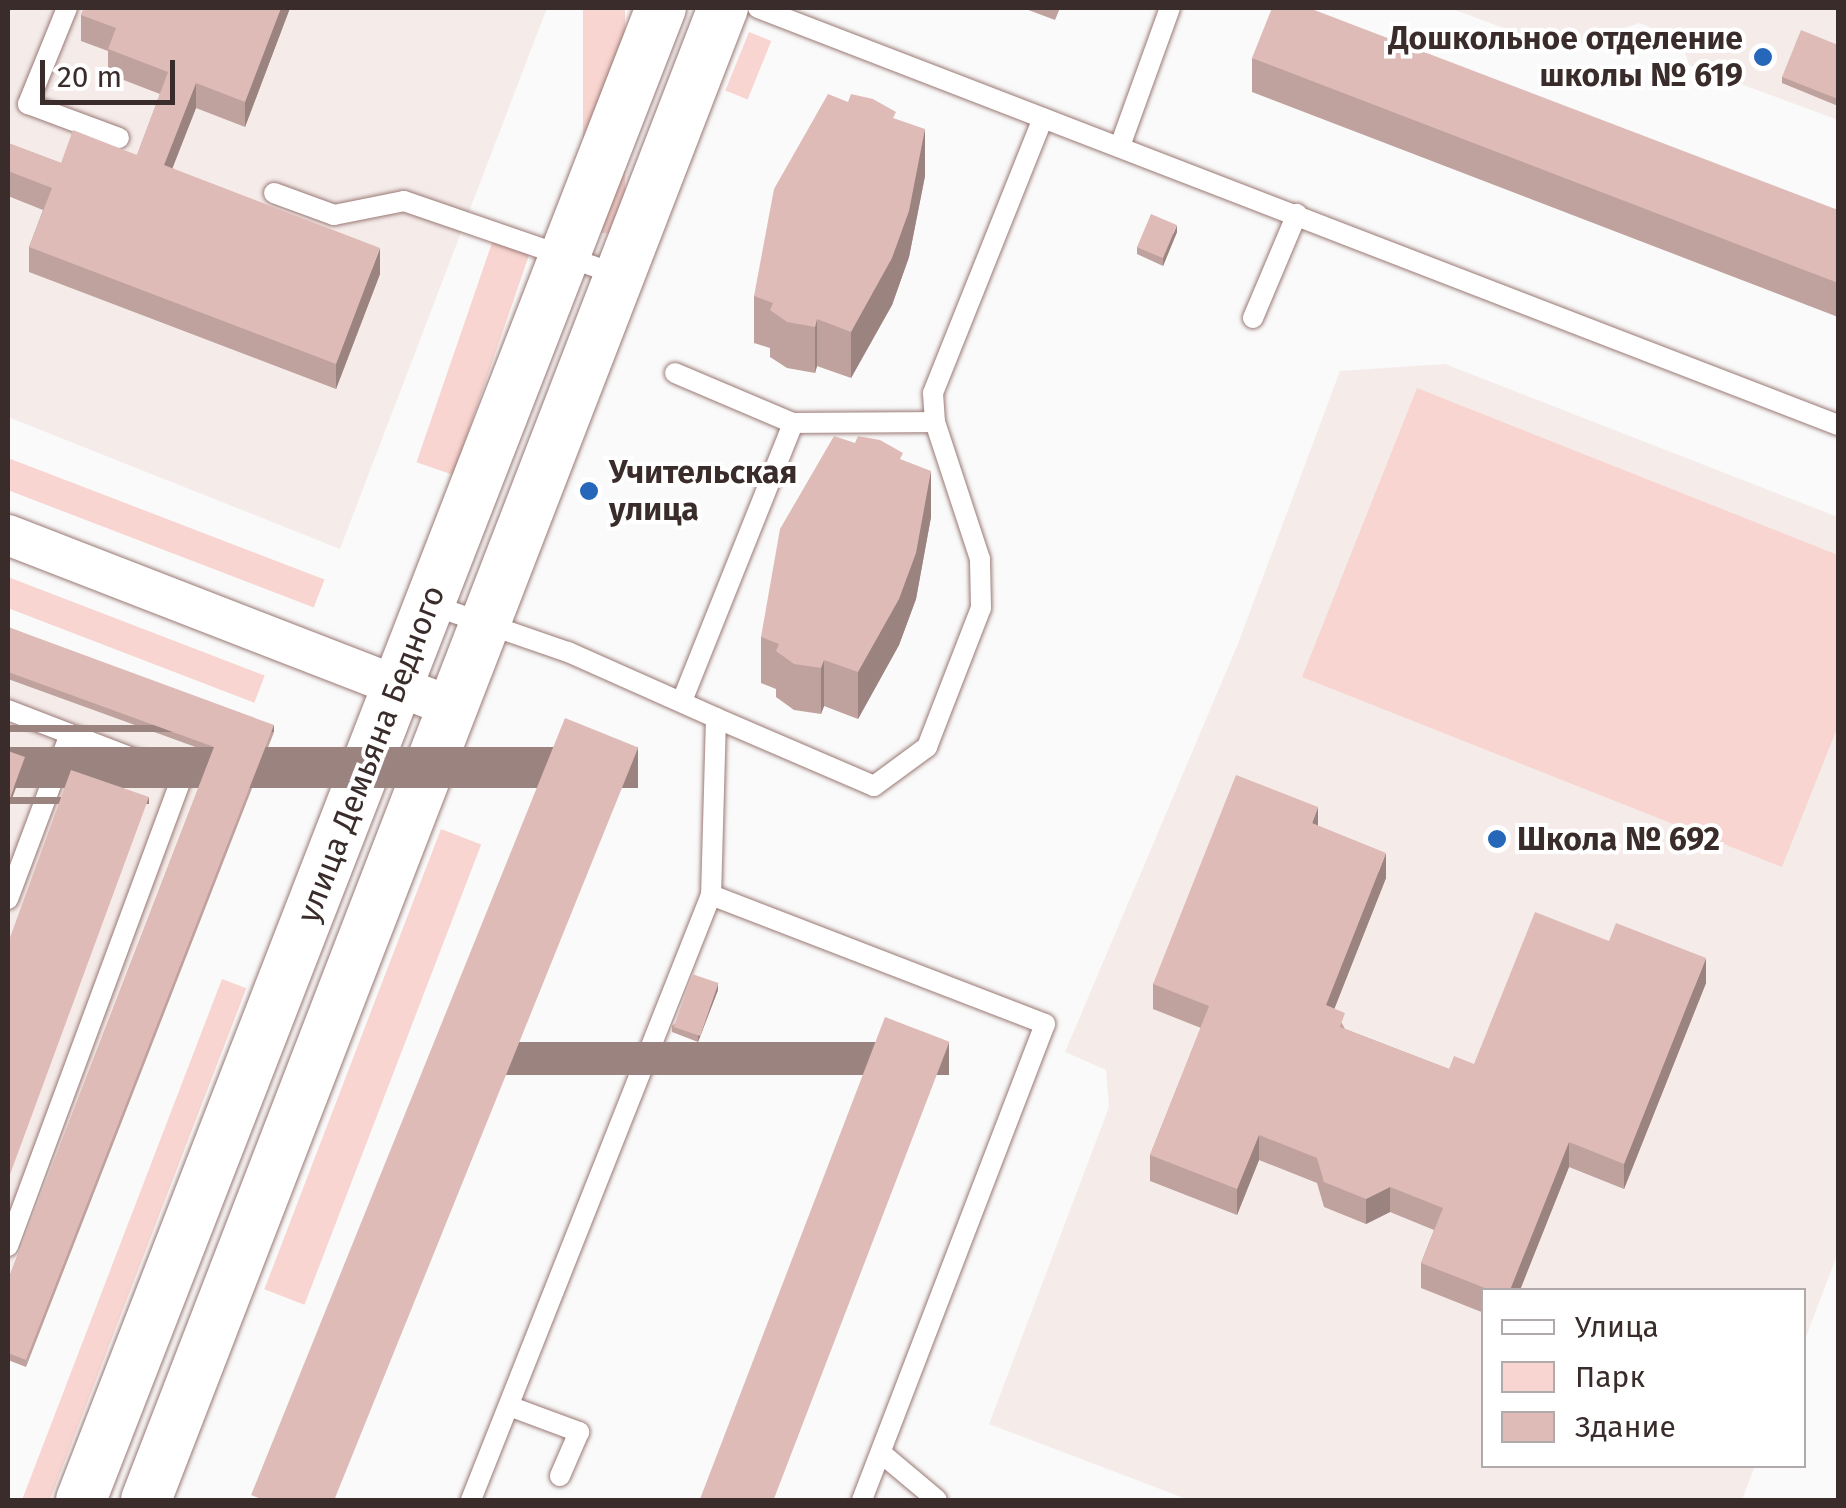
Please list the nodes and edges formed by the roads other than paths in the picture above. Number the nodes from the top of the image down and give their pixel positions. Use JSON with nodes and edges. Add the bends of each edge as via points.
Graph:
{"nodes":[{"id":1,"x":66,"y":8,"type":"edge"},
{"id":2,"x":661,"y":8,"type":"edge"},
{"id":3,"x":723,"y":8,"type":"edge"},
{"id":4,"x":758,"y":8,"type":"edge"},
{"id":5,"x":1170,"y":8,"type":"edge"},
{"id":6,"x":1043,"y":118,"type":"junction"},
{"id":7,"x":119,"y":138,"type":"dead end"},
{"id":8,"x":1120,"y":146,"type":"junction"},
{"id":9,"x":274,"y":193,"type":"dead end"},
{"id":10,"x":1297,"y":214,"type":"junction"},
{"id":11,"x":564,"y":256,"type":"junction"},
{"id":12,"x":619,"y":275,"type":"junction"},
{"id":13,"x":1253,"y":318,"type":"dead end"},
{"id":14,"x":675,"y":374,"type":"dead end"},
{"id":15,"x":934,"y":422,"type":"junction"},
{"id":16,"x":793,"y":423,"type":"junction"},
{"id":17,"x":1838,"y":424,"type":"edge"},
{"id":18,"x":8,"y":535,"type":"edge"},
{"id":19,"x":429,"y":604,"type":"junction"},
{"id":20,"x":485,"y":622,"type":"junction"},
{"id":21,"x":397,"y":686,"type":"junction"},
{"id":22,"x":682,"y":701,"type":"junction"},
{"id":23,"x":452,"y":707,"type":"junction"},
{"id":24,"x":8,"y":710,"type":"edge"},
{"id":25,"x":716,"y":718,"type":"junction"},
{"id":26,"x":70,"y":734,"type":"junction"},
{"id":27,"x":710,"y":895,"type":"junction"},
{"id":28,"x":8,"y":900,"type":"edge"},
{"id":29,"x":8,"y":1246,"type":"edge"},
{"id":30,"x":509,"y":1406,"type":"junction"},
{"id":31,"x":881,"y":1453,"type":"junction"},
{"id":32,"x":560,"y":1476,"type":"dead end"},
{"id":33,"x":81,"y":1500,"type":"edge"},
{"id":34,"x":146,"y":1500,"type":"edge"},
{"id":35,"x":472,"y":1500,"type":"edge"},
{"id":36,"x":862,"y":1500,"type":"edge"},
{"id":37,"x":937,"y":1500,"type":"edge"}],
"edges":[{"from":1,"to":7,"type":"lane","via":[[28,104]]},
{"from":2,"to":11,"type":"street","name":"улица Демьяна Бедного"},
{"from":3,"to":12,"type":"street","name":"улица Демьяна Бедного"},
{"from":4,"to":6,"type":"lane"},
{"from":5,"to":8,"type":"lane"},
{"from":6,"to":8,"type":"lane"},
{"from":6,"to":15,"type":"lane","via":[[932,393]]},
{"from":8,"to":10,"type":"lane"},
{"from":9,"to":11,"type":"lane","via":[[334,214],[404,200]]},
{"from":10,"to":13,"type":"lane"},
{"from":10,"to":17,"type":"lane"},
{"from":11,"to":12,"type":"lane"},
{"from":11,"to":19,"type":"street","name":"улица Демьяна Бедного"},
{"from":12,"to":20,"type":"street","name":"улица Демьяна Бедного"},
{"from":14,"to":16,"type":"lane"},
{"from":15,"to":16,"type":"lane"},
{"from":15,"to":25,"type":"lane","via":[[980,559],[981,608],[927,747],[874,786]]},
{"from":16,"to":22,"type":"lane"},
{"from":18,"to":21,"type":"street"},
{"from":19,"to":20,"type":"lane"},
{"from":19,"to":21,"type":"street","name":"улица Демьяна Бедного"},
{"from":20,"to":22,"type":"lane"},
{"from":20,"to":23,"type":"street","name":"улица Демьяна Бедного"},
{"from":21,"to":23,"type":"street"},
{"from":21,"to":33,"type":"street","name":"улица Демьяна Бедного"},
{"from":22,"to":25,"type":"lane"},
{"from":23,"to":34,"type":"street","name":"улица Демьяна Бедного"},
{"from":24,"to":26,"type":"lane"},
{"from":25,"to":27,"type":"lane"},
{"from":26,"to":28,"type":"lane"},
{"from":26,"to":29,"type":"lane","via":[[182,776]]},
{"from":27,"to":30,"type":"lane"},
{"from":27,"to":31,"type":"lane","via":[[1045,1024]]},
{"from":30,"to":32,"type":"lane","via":[[579,1432]]},
{"from":30,"to":35,"type":"lane"},
{"from":31,"to":36,"type":"lane"},
{"from":31,"to":37,"type":"lane"}]}
